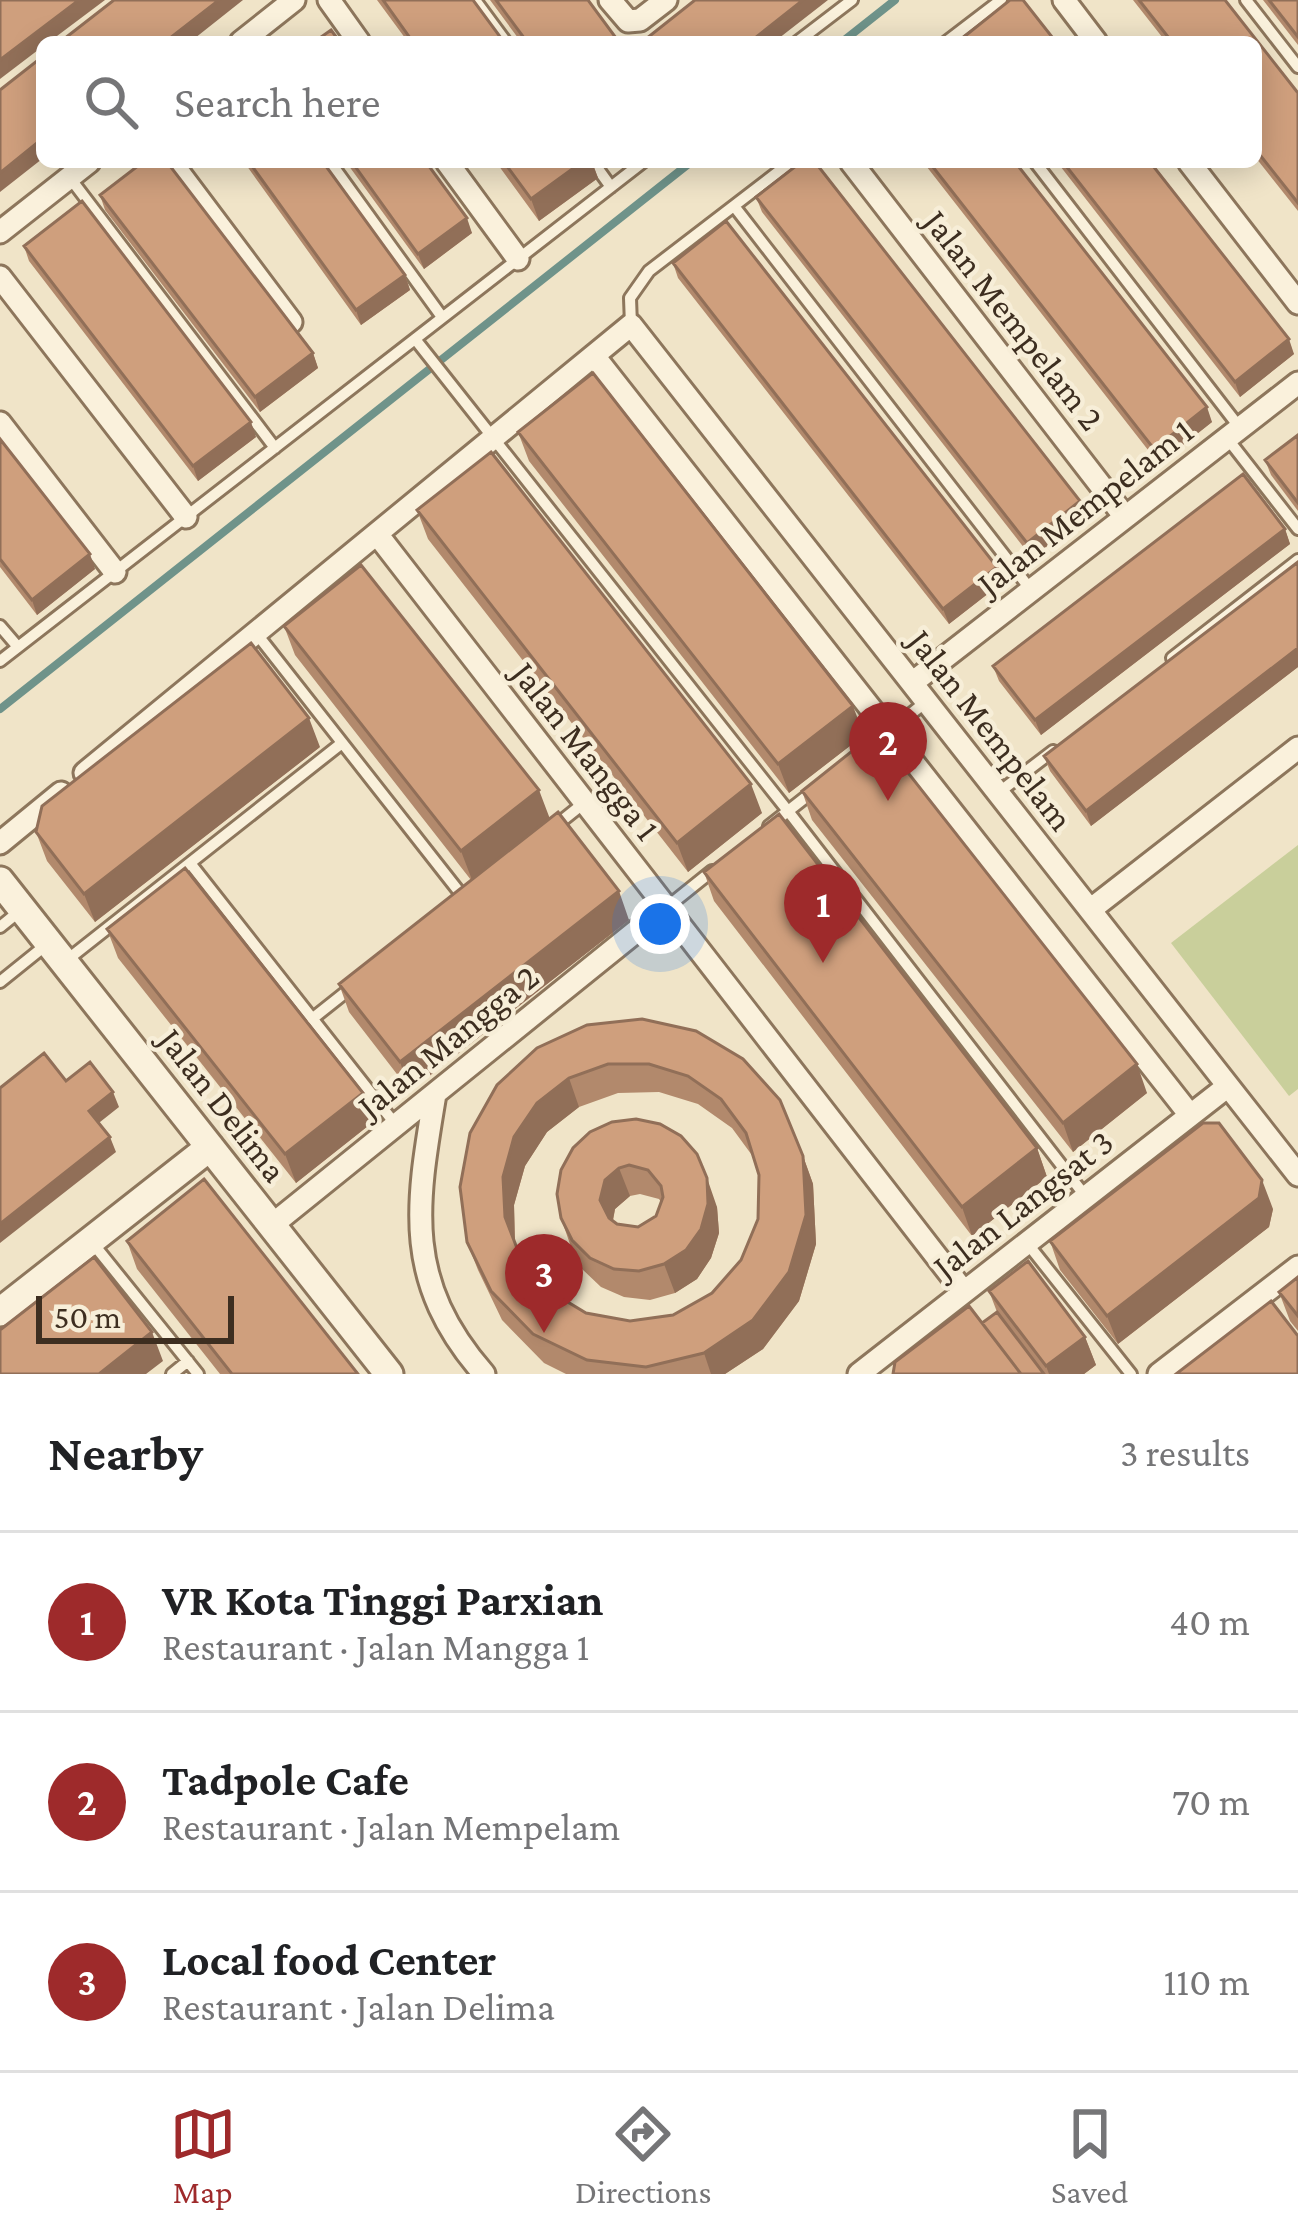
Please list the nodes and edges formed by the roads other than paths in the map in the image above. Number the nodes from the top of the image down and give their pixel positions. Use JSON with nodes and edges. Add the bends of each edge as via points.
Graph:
{"nodes":[{"id":1,"x":295,"y":0,"type":"edge"},
{"id":2,"x":328,"y":0,"type":"edge"},
{"id":3,"x":475,"y":0,"type":"edge"},
{"id":4,"x":610,"y":0,"type":"edge"},
{"id":5,"x":666,"y":0,"type":"edge"},
{"id":6,"x":851,"y":0,"type":"edge"},
{"id":7,"x":1001,"y":0,"type":"edge"},
{"id":8,"x":1064,"y":0,"type":"edge"},
{"id":9,"x":1246,"y":0,"type":"edge"},
{"id":10,"x":250,"y":36,"type":"edge"},
{"id":11,"x":355,"y":36,"type":"edge"},
{"id":12,"x":502,"y":36,"type":"edge"},
{"id":13,"x":805,"y":36,"type":"edge"},
{"id":14,"x":954,"y":36,"type":"edge"},
{"id":15,"x":1091,"y":36,"type":"edge"},
{"id":16,"x":1298,"y":68,"type":"edge"},
{"id":17,"x":82,"y":168,"type":"edge"},
{"id":18,"x":176,"y":168,"type":"edge"},
{"id":19,"x":334,"y":168,"type":"edge"},
{"id":20,"x":451,"y":168,"type":"edge"},
{"id":21,"x":597,"y":168,"type":"edge"},
{"id":22,"x":635,"y":168,"type":"edge"},
{"id":23,"x":782,"y":168,"type":"edge"},
{"id":24,"x":855,"y":168,"type":"edge"},
{"id":25,"x":1039,"y":168,"type":"edge"},
{"id":26,"x":1194,"y":168,"type":"edge"},
{"id":27,"x":69,"y":178,"type":"junction"},
{"id":28,"x":611,"y":187,"type":"junction"},
{"id":29,"x":734,"y":206,"type":"junction"},
{"id":30,"x":0,"y":232,"type":"edge"},
{"id":31,"x":518,"y":259,"type":"junction"},
{"id":32,"x":0,"y":277,"type":"edge"},
{"id":33,"x":1298,"y":303,"type":"edge"},
{"id":34,"x":442,"y":317,"type":"junction"},
{"id":35,"x":291,"y":322,"type":"edge"},
{"id":36,"x":631,"y":325,"type":"junction"},
{"id":37,"x":415,"y":339,"type":"junction"},
{"id":38,"x":594,"y":356,"type":"junction"},
{"id":39,"x":1298,"y":383,"type":"edge"},
{"id":40,"x":0,"y":423,"type":"edge"},
{"id":41,"x":1234,"y":433,"type":"junction"},
{"id":42,"x":492,"y":440,"type":"junction"},
{"id":43,"x":274,"y":448,"type":"junction"},
{"id":44,"x":186,"y":517,"type":"junction"},
{"id":45,"x":1125,"y":518,"type":"junction"},
{"id":46,"x":1298,"y":529,"type":"edge"},
{"id":47,"x":377,"y":533,"type":"junction"},
{"id":48,"x":1298,"y":560,"type":"edge"},
{"id":49,"x":115,"y":572,"type":"junction"},
{"id":50,"x":1031,"y":590,"type":"junction"},
{"id":51,"x":0,"y":626,"type":"edge"},
{"id":52,"x":256,"y":633,"type":"junction"},
{"id":53,"x":18,"y":647,"type":"junction"},
{"id":54,"x":0,"y":661,"type":"edge"},
{"id":55,"x":1167,"y":662,"type":"edge"},
{"id":56,"x":919,"y":692,"type":"junction"},
{"id":57,"x":1073,"y":735,"type":"edge"},
{"id":58,"x":882,"y":737,"type":"junction"},
{"id":59,"x":342,"y":742,"type":"junction"},
{"id":60,"x":1298,"y":748,"type":"edge"},
{"id":61,"x":822,"y":784,"type":"edge"},
{"id":62,"x":998,"y":793,"type":"junction"},
{"id":63,"x":584,"y":803,"type":"junction"},
{"id":64,"x":788,"y":811,"type":"junction"},
{"id":65,"x":550,"y":830,"type":"edge"},
{"id":66,"x":753,"y":839,"type":"edge"},
{"id":67,"x":0,"y":843,"type":"edge"},
{"id":68,"x":190,"y":863,"type":"junction"},
{"id":69,"x":718,"y":866,"type":"edge"},
{"id":70,"x":0,"y":881,"type":"edge"},
{"id":71,"x":482,"y":885,"type":"edge"},
{"id":72,"x":464,"y":898,"type":"junction"},
{"id":73,"x":665,"y":908,"type":"junction"},
{"id":74,"x":1090,"y":910,"type":"junction"},
{"id":75,"x":448,"y":911,"type":"edge"},
{"id":76,"x":11,"y":918,"type":"edge"},
{"id":77,"x":56,"y":953,"type":"junction"},
{"id":78,"x":366,"y":976,"type":"edge"},
{"id":79,"x":0,"y":982,"type":"edge"},
{"id":80,"x":312,"y":1018,"type":"junction"},
{"id":81,"x":1228,"y":1086,"type":"junction"},
{"id":82,"x":435,"y":1094,"type":"junction"},
{"id":83,"x":1190,"y":1115,"type":"junction"},
{"id":84,"x":396,"y":1125,"type":"junction"},
{"id":85,"x":210,"y":1147,"type":"junction"},
{"id":86,"x":1298,"y":1175,"type":"edge"},
{"id":87,"x":1086,"y":1197,"type":"junction"},
{"id":88,"x":272,"y":1226,"type":"junction"},
{"id":89,"x":92,"y":1241,"type":"junction"},
{"id":90,"x":1028,"y":1243,"type":"junction"},
{"id":91,"x":1298,"y":1267,"type":"edge"},
{"id":92,"x":964,"y":1292,"type":"junction"},
{"id":93,"x":0,"y":1312,"type":"edge"},
{"id":94,"x":188,"y":1361,"type":"junction"},
{"id":95,"x":172,"y":1374,"type":"edge"},
{"id":96,"x":198,"y":1374,"type":"edge"},
{"id":97,"x":389,"y":1374,"type":"edge"},
{"id":98,"x":484,"y":1374,"type":"edge"},
{"id":99,"x":859,"y":1374,"type":"edge"},
{"id":100,"x":1131,"y":1374,"type":"edge"},
{"id":101,"x":1160,"y":1374,"type":"edge"}],
"edges":[{"from":1,"to":10,"type":"street"},
{"from":2,"to":11,"type":"street"},
{"from":3,"to":12,"type":"lane"},
{"from":4,"to":5,"type":"street","via":[[628,21]]},
{"from":6,"to":13,"type":"lane"},
{"from":7,"to":14,"type":"lane"},
{"from":8,"to":15,"type":"street"},
{"from":9,"to":16,"type":"lane"},
{"from":17,"to":27,"type":"street"},
{"from":18,"to":35,"type":"street"},
{"from":19,"to":34,"type":"lane"},
{"from":20,"to":31,"type":"street"},
{"from":21,"to":28,"type":"lane"},
{"from":22,"to":28,"type":"lane"},
{"from":23,"to":29,"type":"lane"},
{"from":24,"to":45,"type":"street","name":"Jalan Mempelam 2"},
{"from":25,"to":41,"type":"lane"},
{"from":26,"to":33,"type":"street"},
{"from":27,"to":30,"type":"street"},
{"from":27,"to":43,"type":"lane"},
{"from":28,"to":31,"type":"lane"},
{"from":29,"to":36,"type":"lane","via":[[649,271],[630,298]]},
{"from":29,"to":50,"type":"lane"},
{"from":31,"to":34,"type":"lane"},
{"from":32,"to":44,"type":"street"},
{"from":34,"to":37,"type":"lane"},
{"from":36,"to":38,"type":"street"},
{"from":36,"to":56,"type":"street","name":"Jalan Mempelam"},
{"from":37,"to":42,"type":"lane"},
{"from":37,"to":43,"type":"lane"},
{"from":38,"to":42,"type":"street"},
{"from":38,"to":58,"type":"street"},
{"from":39,"to":41,"type":"street","name":"Jalan Mempelam 1"},
{"from":40,"to":49,"type":"street"},
{"from":41,"to":45,"type":"street","name":"Jalan Mempelam 1"},
{"from":41,"to":46,"type":"lane"},
{"from":42,"to":47,"type":"street"},
{"from":42,"to":64,"type":"lane"},
{"from":43,"to":44,"type":"lane"},
{"from":44,"to":49,"type":"lane"},
{"from":45,"to":50,"type":"street","name":"Jalan Mempelam 1"},
{"from":47,"to":52,"type":"street"},
{"from":47,"to":63,"type":"street","name":"Jalan Mangga 1"},
{"from":48,"to":55,"type":"lane"},
{"from":49,"to":53,"type":"lane"},
{"from":50,"to":56,"type":"street","name":"Jalan Mempelam 1"},
{"from":51,"to":53,"type":"lane"},
{"from":52,"to":59,"type":"lane"},
{"from":52,"to":67,"type":"street"},
{"from":53,"to":54,"type":"lane"},
{"from":56,"to":58,"type":"lane"},
{"from":56,"to":62,"type":"street","name":"Jalan Mempelam"},
{"from":57,"to":62,"type":"lane"},
{"from":58,"to":83,"type":"street"},
{"from":59,"to":68,"type":"lane"},
{"from":59,"to":72,"type":"lane"},
{"from":60,"to":74,"type":"street"},
{"from":61,"to":64,"type":"lane"},
{"from":62,"to":74,"type":"street","name":"Jalan Mempelam"},
{"from":63,"to":65,"type":"lane"},
{"from":63,"to":73,"type":"street","name":"Jalan Mangga 1"},
{"from":64,"to":66,"type":"lane"},
{"from":64,"to":87,"type":"lane"},
{"from":68,"to":77,"type":"lane"},
{"from":68,"to":80,"type":"lane"},
{"from":69,"to":73,"type":"lane"},
{"from":70,"to":76,"type":"street","name":"Jalan Delima"},
{"from":71,"to":72,"type":"lane"},
{"from":72,"to":75,"type":"lane"},
{"from":73,"to":82,"type":"street","name":"Jalan Mangga 2"},
{"from":73,"to":92,"type":"street","name":"Jalan Mangga 1"},
{"from":74,"to":81,"type":"street","name":"Jalan Mempelam"},
{"from":76,"to":77,"type":"street","name":"Jalan Delima"},
{"from":77,"to":79,"type":"lane"},
{"from":77,"to":85,"type":"street","name":"Jalan Delima"},
{"from":78,"to":80,"type":"lane"},
{"from":80,"to":84,"type":"lane"},
{"from":81,"to":83,"type":"street","name":"Jalan Langsat 3"},
{"from":81,"to":86,"type":"street","name":"Jalan Mempelam"},
{"from":82,"to":84,"type":"street","name":"Jalan Mangga 2"},
{"from":82,"to":98,"type":"street","via":[[418,1221],[427,1274],[461,1348]]},
{"from":83,"to":87,"type":"street","name":"Jalan Langsat 3"},
{"from":84,"to":88,"type":"street","name":"Jalan Mangga 2"},
{"from":85,"to":88,"type":"street","name":"Jalan Delima"},
{"from":85,"to":89,"type":"street"},
{"from":87,"to":90,"type":"street","name":"Jalan Langsat 3"},
{"from":88,"to":97,"type":"street","name":"Jalan Delima"},
{"from":89,"to":93,"type":"street"},
{"from":89,"to":94,"type":"lane"},
{"from":90,"to":92,"type":"street","name":"Jalan Langsat 3"},
{"from":90,"to":100,"type":"lane"},
{"from":91,"to":101,"type":"street"},
{"from":92,"to":99,"type":"street","name":"Jalan Langsat 3"},
{"from":94,"to":95,"type":"lane"},
{"from":94,"to":96,"type":"lane"}]}
